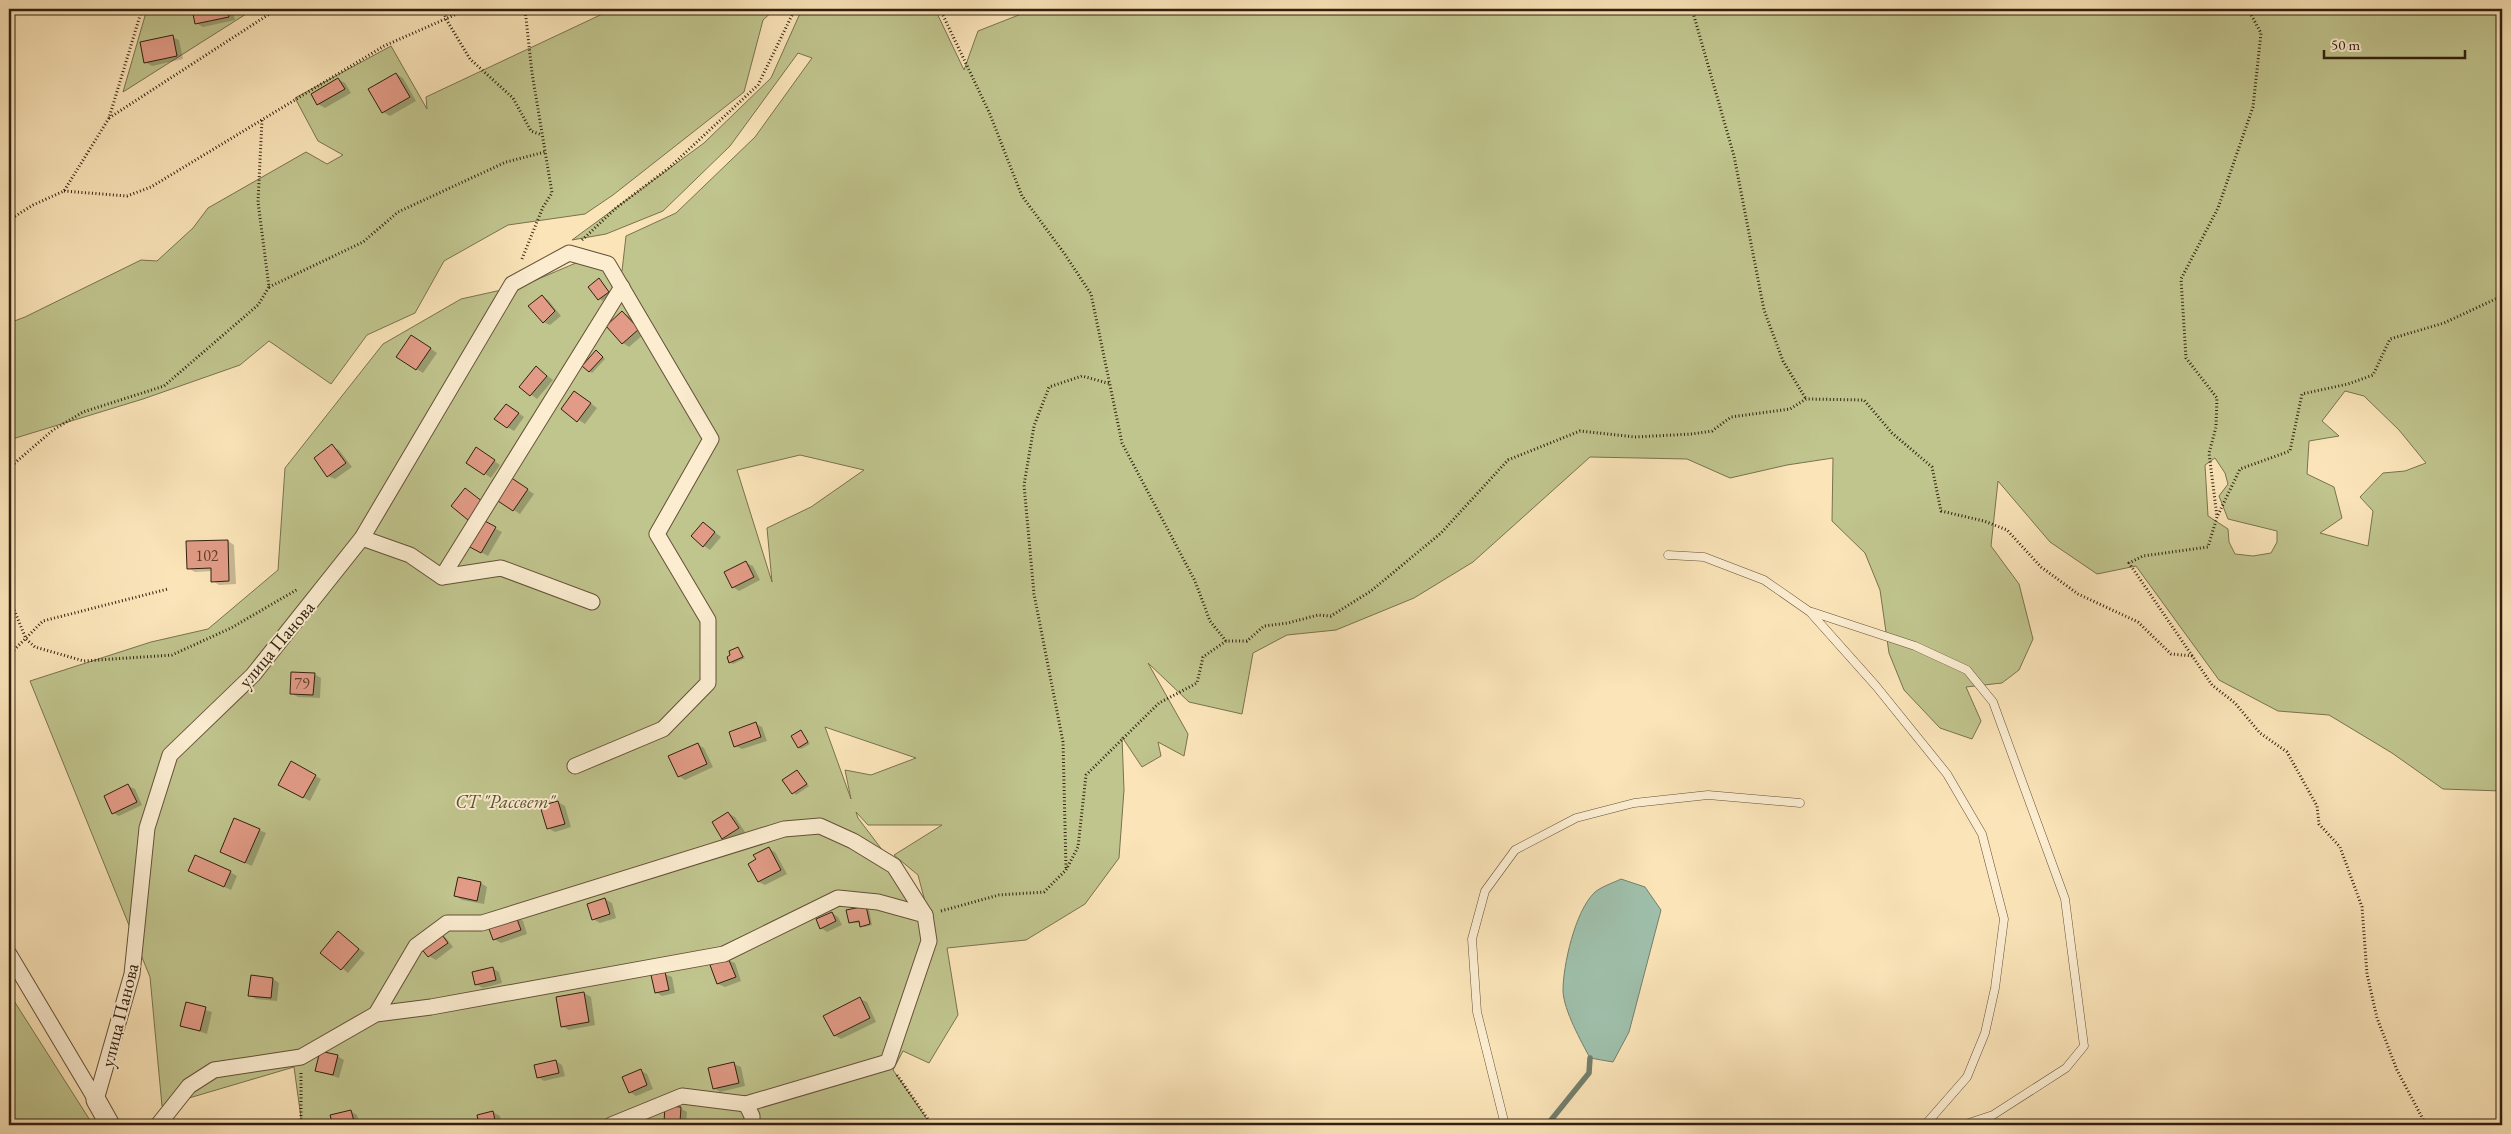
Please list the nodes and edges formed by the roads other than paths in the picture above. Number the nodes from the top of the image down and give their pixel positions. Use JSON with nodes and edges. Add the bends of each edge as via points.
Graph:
{"nodes":[{"id":1,"x":622,"y":287,"type":"junction"},
{"id":2,"x":362,"y":538,"type":"junction"},
{"id":3,"x":1668,"y":555,"type":"dead end"},
{"id":4,"x":442,"y":576,"type":"junction"},
{"id":5,"x":592,"y":602,"type":"dead end"},
{"id":6,"x":1810,"y":612,"type":"junction"},
{"id":7,"x":576,"y":766,"type":"dead end"},
{"id":8,"x":1800,"y":803,"type":"dead end"},
{"id":9,"x":925,"y":915,"type":"junction"},
{"id":10,"x":9,"y":954,"type":"edge"},
{"id":11,"x":376,"y":1014,"type":"junction"},
{"id":12,"x":96,"y":1100,"type":"junction"},
{"id":13,"x":746,"y":1104,"type":"junction"},
{"id":14,"x":110,"y":1125,"type":"edge"},
{"id":15,"x":158,"y":1125,"type":"edge"},
{"id":16,"x":611,"y":1125,"type":"edge"},
{"id":17,"x":752,"y":1125,"type":"edge"},
{"id":18,"x":1505,"y":1125,"type":"edge"},
{"id":19,"x":1925,"y":1125,"type":"edge"},
{"id":20,"x":1963,"y":1125,"type":"edge"}],
"edges":[{"from":1,"to":2,"type":"street","name":"улица Панова","via":[[608,264],[569,253],[512,284]]},
{"from":1,"to":4,"type":"street"},
{"from":1,"to":7,"type":"street","via":[[711,439],[657,534],[708,620],[708,683],[663,729]]},
{"from":2,"to":4,"type":"street","via":[[410,555]]},
{"from":2,"to":12,"type":"street","name":"улица Панова","via":[[253,675],[170,755],[147,828],[132,974]]},
{"from":3,"to":6,"type":"lane","via":[[1704,557],[1764,580]]},
{"from":4,"to":5,"type":"street","via":[[501,568]]},
{"from":6,"to":19,"type":"lane","via":[[1876,686],[1946,774],[1982,834],[2004,919],[1985,1033],[1966,1077]]},
{"from":6,"to":20,"type":"lane","via":[[1915,646],[1967,670],[1994,702],[2065,899],[2084,1046],[2066,1068],[1993,1115]]},
{"from":8,"to":18,"type":"lane","via":[[1708,795],[1634,803],[1576,818],[1515,850],[1485,891],[1472,939],[1477,1012]]},
{"from":9,"to":11,"type":"street","via":[[878,902],[838,898],[724,954]]},
{"from":9,"to":11,"type":"street","via":[[894,866],[878,856],[820,826],[784,829],[482,922],[447,923],[416,946]]},
{"from":9,"to":13,"type":"street","via":[[929,941],[888,1062]]},
{"from":10,"to":12,"type":"street"},
{"from":11,"to":15,"type":"street","via":[[301,1057],[214,1070],[189,1086]]},
{"from":12,"to":14,"type":"street"},
{"from":13,"to":16,"type":"street","via":[[682,1096]]},
{"from":13,"to":17,"type":"street"}]}
